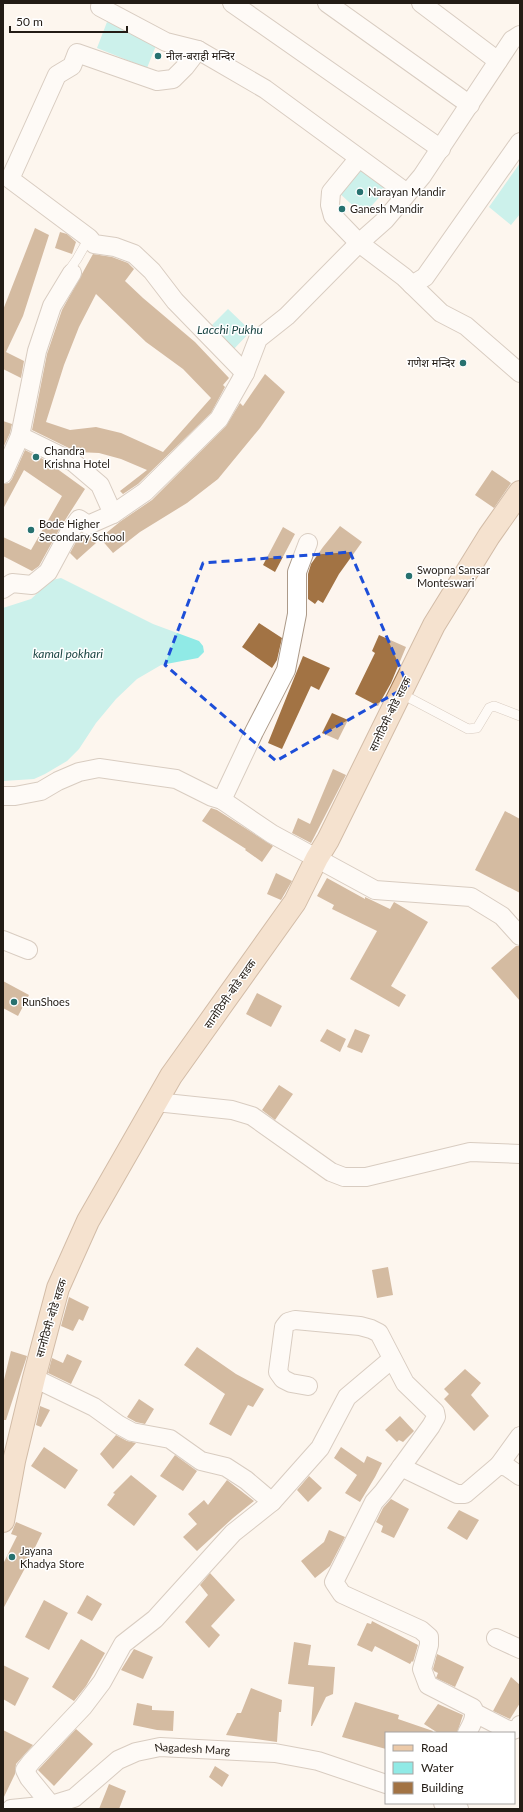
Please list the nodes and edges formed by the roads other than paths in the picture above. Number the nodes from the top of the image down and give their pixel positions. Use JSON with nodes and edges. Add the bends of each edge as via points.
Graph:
{"nodes":[{"id":1,"x":232,"y":3,"type":"edge"},
{"id":2,"x":327,"y":3,"type":"edge"},
{"id":3,"x":421,"y":3,"type":"edge"},
{"id":4,"x":100,"y":7,"type":"dead end"},
{"id":5,"x":520,"y":35,"type":"edge"},
{"id":6,"x":198,"y":50,"type":"junction"},
{"id":7,"x":498,"y":61,"type":"junction"},
{"id":8,"x":470,"y":105,"type":"junction"},
{"id":9,"x":520,"y":142,"type":"edge"},
{"id":10,"x":440,"y":149,"type":"junction"},
{"id":11,"x":358,"y":159,"type":"junction"},
{"id":12,"x":407,"y":193,"type":"junction"},
{"id":13,"x":89,"y":238,"type":"junction"},
{"id":14,"x":359,"y":243,"type":"junction"},
{"id":15,"x":72,"y":273,"type":"joint"},
{"id":16,"x":412,"y":285,"type":"junction"},
{"id":17,"x":245,"y":373,"type":"junction"},
{"id":18,"x":520,"y":373,"type":"edge"},
{"id":19,"x":20,"y":436,"type":"junction"},
{"id":20,"x":3,"y":474,"type":"edge"},
{"id":21,"x":520,"y":492,"type":"edge"},
{"id":22,"x":112,"y":514,"type":"junction"},
{"id":23,"x":308,"y":543,"type":"dead end"},
{"id":24,"x":3,"y":589,"type":"edge"},
{"id":25,"x":400,"y":693,"type":"junction"},
{"id":26,"x":520,"y":716,"type":"edge"},
{"id":27,"x":3,"y":796,"type":"edge"},
{"id":28,"x":222,"y":800,"type":"junction"},
{"id":29,"x":316,"y":858,"type":"junction"},
{"id":30,"x":520,"y":936,"type":"edge"},
{"id":31,"x":3,"y":940,"type":"edge"},
{"id":32,"x":28,"y":950,"type":"dead end"},
{"id":33,"x":156,"y":1102,"type":"junction"},
{"id":34,"x":520,"y":1154,"type":"edge"},
{"id":35,"x":392,"y":1359,"type":"junction"},
{"id":36,"x":34,"y":1378,"type":"junction"},
{"id":37,"x":308,"y":1386,"type":"dead end"},
{"id":38,"x":520,"y":1436,"type":"edge"},
{"id":39,"x":499,"y":1465,"type":"junction"},
{"id":40,"x":401,"y":1467,"type":"junction"},
{"id":41,"x":520,"y":1476,"type":"edge"},
{"id":42,"x":272,"y":1502,"type":"junction"},
{"id":43,"x":3,"y":1521,"type":"edge"},
{"id":44,"x":496,"y":1638,"type":"dead end"},
{"id":45,"x":520,"y":1649,"type":"edge"},
{"id":46,"x":475,"y":1713,"type":"junction"},
{"id":47,"x":520,"y":1725,"type":"edge"},
{"id":48,"x":468,"y":1732,"type":"edge"},
{"id":49,"x":385,"y":1784,"type":"edge"},
{"id":50,"x":446,"y":1804,"type":"edge"},
{"id":51,"x":51,"y":1805,"type":"junction"},
{"id":52,"x":11,"y":1809,"type":"edge"},
{"id":53,"x":459,"y":1809,"type":"edge"}],
"edges":[{"from":1,"to":10,"type":"street"},
{"from":2,"to":8,"type":"street"},
{"from":3,"to":7,"type":"street"},
{"from":4,"to":6,"type":"street","via":[[166,42]]},
{"from":5,"to":7,"type":"street","via":[[512,40]]},
{"from":6,"to":11,"type":"street","via":[[265,89]]},
{"from":6,"to":13,"type":"street","via":[[172,79],[157,81],[77,53],[72,66],[57,75],[10,179]]},
{"from":7,"to":8,"type":"street"},
{"from":8,"to":10,"type":"street"},
{"from":9,"to":16,"type":"street","via":[[425,277]]},
{"from":10,"to":12,"type":"street"},
{"from":11,"to":12,"type":"street"},
{"from":11,"to":14,"type":"street","via":[[331,192],[330,205],[333,216]]},
{"from":12,"to":14,"type":"street","via":[[385,220]]},
{"from":13,"to":15,"type":"lane","via":[[70,269]]},
{"from":13,"to":17,"type":"street","via":[[94,244],[115,247],[134,254]]},
{"from":14,"to":16,"type":"street"},
{"from":14,"to":17,"type":"street","via":[[287,316],[258,339]]},
{"from":15,"to":19,"type":"street","via":[[52,306],[37,351]]},
{"from":16,"to":18,"type":"street","via":[[441,313],[466,326]]},
{"from":17,"to":22,"type":"street","via":[[219,419],[145,492]]},
{"from":19,"to":20,"type":"street"},
{"from":19,"to":22,"type":"street","via":[[73,462],[100,485]]},
{"from":21,"to":25,"type":"main road","name":"सानोठिमी-बोडे सडक","via":[[489,536],[434,625]]},
{"from":22,"to":24,"type":"street","via":[[88,525],[79,519],[48,572],[32,585],[12,584]]},
{"from":23,"to":28,"type":"street","via":[[297,572],[297,614],[286,670]]},
{"from":25,"to":26,"type":"lane","via":[[468,729],[477,728],[489,708],[494,706]]},
{"from":25,"to":29,"type":"main road","name":"सानोठिमी-बोडे सडक","via":[[328,840]]},
{"from":27,"to":28,"type":"street","via":[[41,791],[79,772],[99,768],[176,779]]},
{"from":28,"to":29,"type":"street","via":[[272,834]]},
{"from":29,"to":30,"type":"street","via":[[375,890],[471,897],[502,916]]},
{"from":29,"to":33,"type":"main road","name":"सानोठिमी-बोडे सडक","via":[[295,902],[171,1076]]},
{"from":31,"to":32,"type":"street"},
{"from":33,"to":34,"type":"street","via":[[232,1110],[252,1116],[331,1172],[344,1177],[366,1177],[470,1152]]},
{"from":33,"to":36,"type":"main road","name":"सानोठिमी-बोडे सडक","via":[[88,1221],[58,1288]]},
{"from":35,"to":37,"type":"street","via":[[379,1333],[371,1329],[295,1320],[288,1322],[284,1327],[278,1372],[282,1379]]},
{"from":35,"to":40,"type":"street","via":[[405,1383],[431,1408],[436,1417]]},
{"from":35,"to":42,"type":"street","via":[[347,1397],[320,1448]]},
{"from":36,"to":42,"type":"street","via":[[94,1407],[132,1432],[170,1439],[201,1461],[226,1467]]},
{"from":36,"to":43,"type":"main road","name":"सानोठिमी-बोडे सडक"},
{"from":38,"to":39,"type":"street"},
{"from":39,"to":40,"type":"street","via":[[466,1494],[457,1494]]},
{"from":39,"to":41,"type":"street"},
{"from":40,"to":46,"type":"street","via":[[374,1502],[334,1582],[342,1594],[421,1630],[429,1637],[422,1669],[428,1685],[466,1703]]},
{"from":42,"to":51,"type":"street","via":[[233,1533],[154,1619],[123,1644],[102,1682],[83,1707],[25,1770]]},
{"from":44,"to":45,"type":"street"},
{"from":46,"to":47,"type":"street","via":[[510,1731],[519,1728]]},
{"from":46,"to":48,"type":"street"},
{"from":49,"to":51,"type":"street","name":"Nagadesh Marg","via":[[318,1761],[275,1753],[160,1747],[136,1752],[118,1760],[74,1798]]},
{"from":50,"to":53,"type":"street"},
{"from":51,"to":52,"type":"street","name":"Nagadesh Marg"}]}
